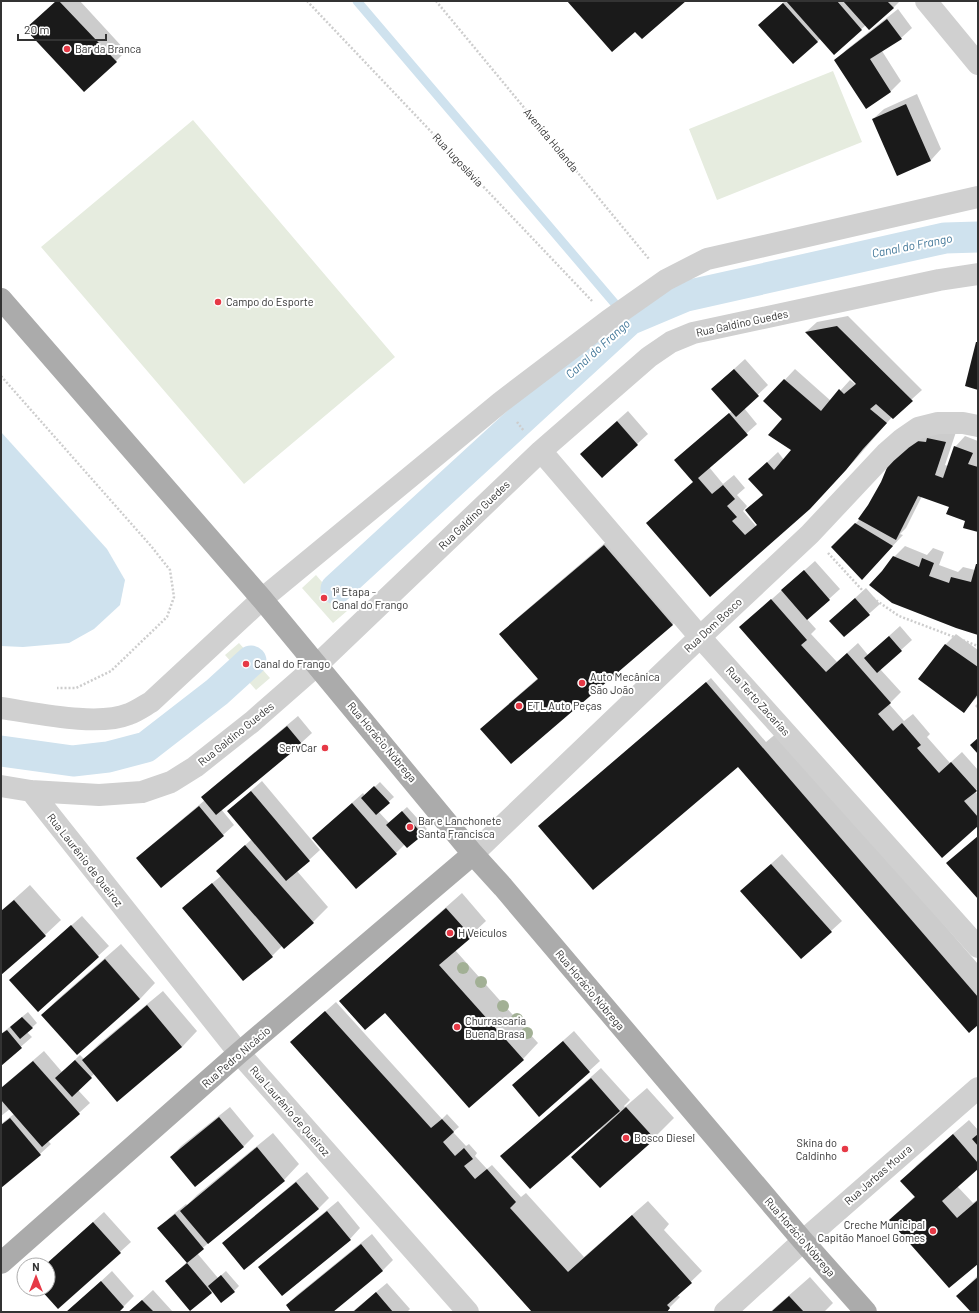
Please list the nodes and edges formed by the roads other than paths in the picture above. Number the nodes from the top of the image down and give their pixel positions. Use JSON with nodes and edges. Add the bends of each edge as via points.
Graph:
{"nodes":[{"id":1,"x":926,"y":1,"type":"edge"},
{"id":2,"x":978,"y":64,"type":"edge"},
{"id":3,"x":978,"y":197,"type":"edge"},
{"id":4,"x":978,"y":274,"type":"edge"},
{"id":5,"x":1,"y":299,"type":"edge"},
{"id":6,"x":971,"y":425,"type":"edge"},
{"id":7,"x":541,"y":451,"type":"junction"},
{"id":8,"x":262,"y":599,"type":"junction"},
{"id":9,"x":700,"y":637,"type":"junction"},
{"id":10,"x":317,"y":665,"type":"junction"},
{"id":11,"x":1,"y":708,"type":"edge"},
{"id":12,"x":1,"y":786,"type":"edge"},
{"id":13,"x":31,"y":791,"type":"junction"},
{"id":14,"x":474,"y":854,"type":"junction"},
{"id":15,"x":978,"y":947,"type":"edge"},
{"id":16,"x":239,"y":1053,"type":"junction"},
{"id":17,"x":978,"y":1088,"type":"edge"},
{"id":18,"x":803,"y":1241,"type":"junction"},
{"id":19,"x":1,"y":1263,"type":"edge"},
{"id":20,"x":468,"y":1312,"type":"edge"},
{"id":21,"x":725,"y":1312,"type":"edge"},
{"id":22,"x":866,"y":1312,"type":"edge"}],
"edges":[{"from":1,"to":2,"type":"street"},
{"from":3,"to":8,"type":"street","via":[[707,259],[666,280],[501,402]]},
{"from":4,"to":7,"type":"street","name":"Rua Galdino Guedes","via":[[693,333],[648,357]]},
{"from":5,"to":8,"type":"main road","name":"Rua Horácio Nóbrega"},
{"from":6,"to":9,"type":"street","name":"Rua Dom Bosco","via":[[938,423],[918,428],[902,439],[810,534]]},
{"from":7,"to":9,"type":"street","name":"Rua Terto Zacarias"},
{"from":7,"to":10,"type":"street","name":"Rua Galdino Guedes"},
{"from":8,"to":10,"type":"main road","name":"Rua Horácio Nóbrega"},
{"from":8,"to":11,"type":"street","via":[[151,702],[129,714],[109,719],[85,719]]},
{"from":9,"to":14,"type":"street","name":"Rua Dom Bosco"},
{"from":9,"to":15,"type":"street","name":"Rua Terto Zacarias"},
{"from":10,"to":13,"type":"street","name":"Rua Galdino Guedes","via":[[252,722],[195,767],[171,782],[142,792],[99,796]]},
{"from":10,"to":14,"type":"main road","name":"Rua Horácio Nóbrega"},
{"from":12,"to":13,"type":"street","name":"Rua Galdino Guedes"},
{"from":13,"to":16,"type":"street","name":"Rua Laurênio de Queiroz"},
{"from":14,"to":16,"type":"main road","name":"Rua Pedro Nicácio"},
{"from":14,"to":18,"type":"main road","name":"Rua Horácio Nóbrega"},
{"from":16,"to":19,"type":"main road","name":"Rua Pedro Nicácio"},
{"from":16,"to":20,"type":"street","name":"Rua Laurênio de Queiroz"},
{"from":17,"to":18,"type":"street","name":"Rua Jarbas Moura"},
{"from":18,"to":21,"type":"street","name":"Rua Jarbas Moura"},
{"from":18,"to":22,"type":"main road","name":"Rua Horácio Nóbrega"}]}
